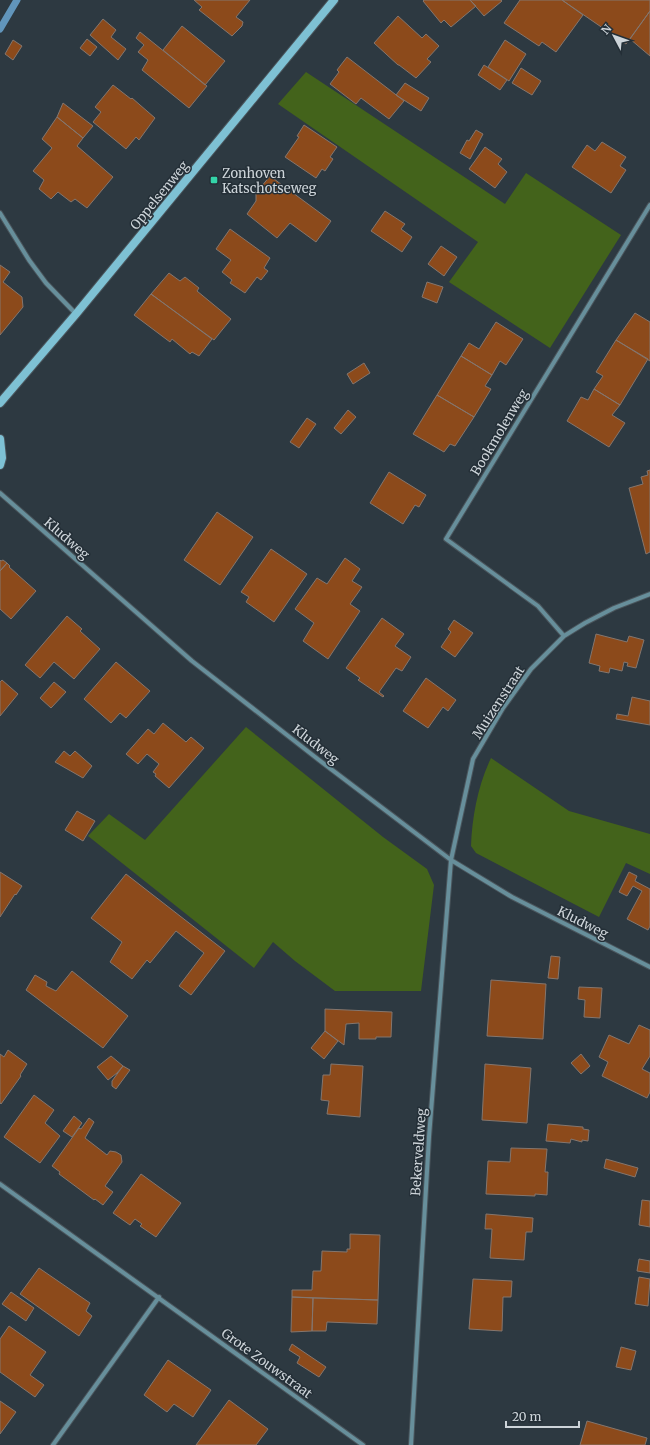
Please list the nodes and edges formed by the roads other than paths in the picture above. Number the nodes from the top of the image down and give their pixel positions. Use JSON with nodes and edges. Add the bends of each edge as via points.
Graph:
{"nodes":[{"id":1,"x":334,"y":0,"type":"edge"},
{"id":2,"x":650,"y":205,"type":"edge"},
{"id":3,"x":0,"y":213,"type":"edge"},
{"id":4,"x":76,"y":314,"type":"junction"},
{"id":5,"x":0,"y":403,"type":"edge"},
{"id":6,"x":0,"y":439,"type":"edge"},
{"id":7,"x":0,"y":466,"type":"edge"},
{"id":8,"x":0,"y":493,"type":"edge"},
{"id":9,"x":650,"y":594,"type":"edge"},
{"id":10,"x":564,"y":636,"type":"junction"},
{"id":11,"x":451,"y":860,"type":"junction"},
{"id":12,"x":650,"y":967,"type":"edge"},
{"id":13,"x":0,"y":1184,"type":"edge"},
{"id":14,"x":159,"y":1297,"type":"junction"},
{"id":15,"x":53,"y":1445,"type":"edge"},
{"id":16,"x":363,"y":1445,"type":"edge"},
{"id":17,"x":411,"y":1445,"type":"edge"}],
"edges":[{"from":1,"to":4,"type":"street","name":"Oppelsenweg"},
{"from":2,"to":10,"type":"street","name":"Bookmolenweg","via":[[446,539],[538,606]]},
{"from":3,"to":4,"type":"street","via":[[46,283]]},
{"from":4,"to":5,"type":"street","name":"Oppelsenweg"},
{"from":6,"to":7,"type":"street"},
{"from":8,"to":11,"type":"street","name":"Kludweg","via":[[192,661]]},
{"from":9,"to":10,"type":"street","name":"Muizenstraat","via":[[614,608]]},
{"from":10,"to":11,"type":"street","name":"Muizenstraat","via":[[532,669],[503,708],[473,759]]},
{"from":11,"to":12,"type":"street","name":"Kludweg","via":[[512,897]]},
{"from":11,"to":17,"type":"street","name":"Bekerveldweg","via":[[429,1136]]},
{"from":13,"to":14,"type":"street","name":"Grote Zouwstraat"},
{"from":14,"to":15,"type":"street"},
{"from":14,"to":16,"type":"street","name":"Grote Zouwstraat"}]}
